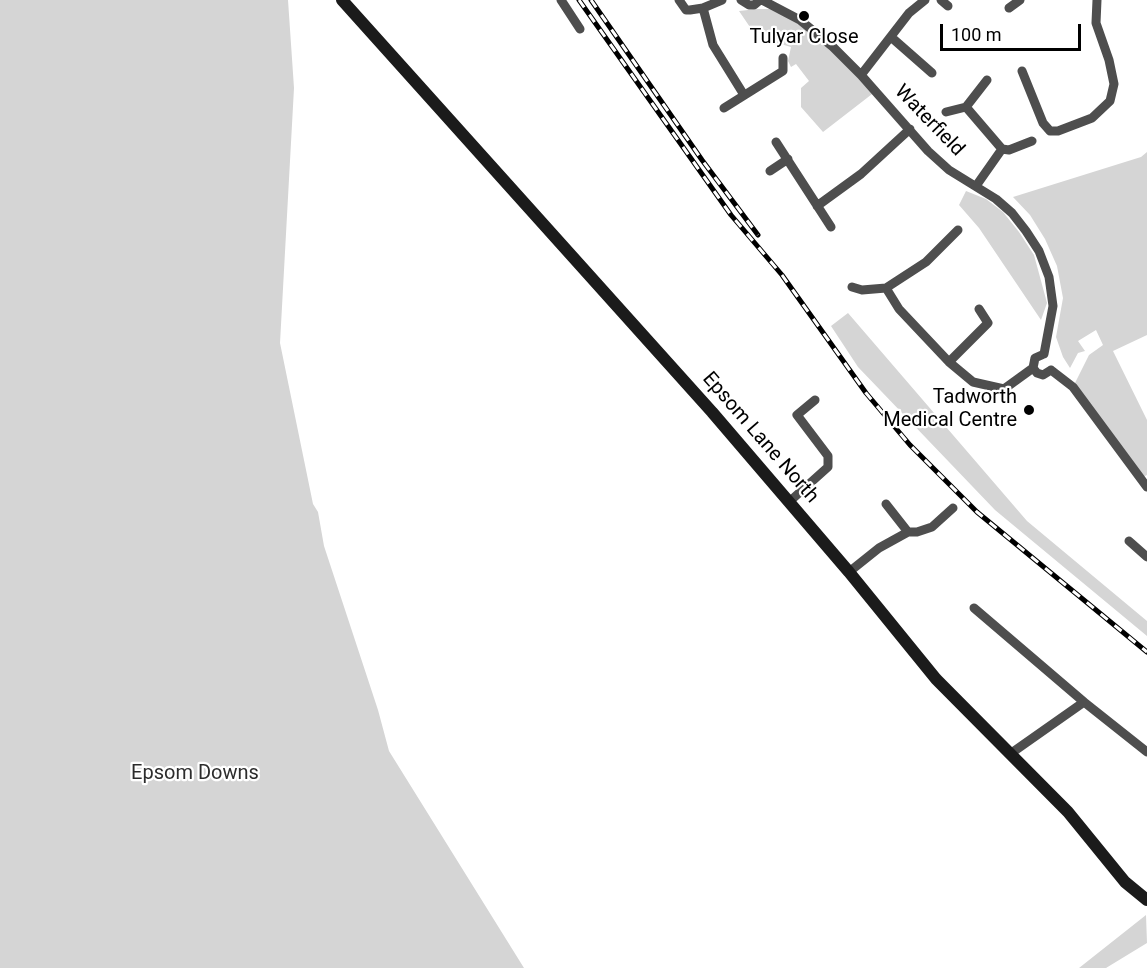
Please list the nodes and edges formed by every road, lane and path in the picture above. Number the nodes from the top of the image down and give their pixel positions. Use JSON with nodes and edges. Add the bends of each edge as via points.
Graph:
{"nodes":[{"id":1,"x":342,"y":0,"type":"edge"},
{"id":2,"x":561,"y":0,"type":"edge"},
{"id":3,"x":679,"y":0,"type":"edge"},
{"id":4,"x":722,"y":0,"type":"edge"},
{"id":5,"x":741,"y":0,"type":"edge"},
{"id":6,"x":761,"y":0,"type":"edge"},
{"id":7,"x":925,"y":0,"type":"edge"},
{"id":8,"x":1020,"y":0,"type":"edge"},
{"id":9,"x":1097,"y":0,"type":"edge"},
{"id":10,"x":703,"y":8,"type":"junction"},
{"id":11,"x":1009,"y":8,"type":"dead end"},
{"id":12,"x":580,"y":29,"type":"dead end"},
{"id":13,"x":891,"y":37,"type":"junction"},
{"id":14,"x":783,"y":58,"type":"dead end"},
{"id":15,"x":1022,"y":71,"type":"dead end"},
{"id":16,"x":932,"y":73,"type":"dead end"},
{"id":17,"x":861,"y":75,"type":"junction"},
{"id":18,"x":987,"y":80,"type":"dead end"},
{"id":19,"x":744,"y":95,"type":"junction"},
{"id":20,"x":966,"y":107,"type":"junction"},
{"id":21,"x":724,"y":108,"type":"dead end"},
{"id":22,"x":946,"y":112,"type":"dead end"},
{"id":23,"x":910,"y":129,"type":"junction"},
{"id":24,"x":777,"y":141,"type":"dead end"},
{"id":25,"x":1032,"y":141,"type":"dead end"},
{"id":26,"x":1002,"y":149,"type":"junction"},
{"id":27,"x":788,"y":159,"type":"junction"},
{"id":28,"x":770,"y":171,"type":"dead end"},
{"id":29,"x":976,"y":186,"type":"junction"},
{"id":30,"x":817,"y":206,"type":"junction"},
{"id":31,"x":831,"y":228,"type":"dead end"},
{"id":32,"x":958,"y":230,"type":"dead end"},
{"id":33,"x":852,"y":287,"type":"dead end"},
{"id":34,"x":886,"y":288,"type":"junction"},
{"id":35,"x":979,"y":309,"type":"dead end"},
{"id":36,"x":1044,"y":354,"type":"junction"},
{"id":37,"x":949,"y":362,"type":"junction"},
{"id":38,"x":1034,"y":368,"type":"junction"},
{"id":39,"x":1051,"y":370,"type":"junction"},
{"id":40,"x":815,"y":400,"type":"dead end"},
{"id":41,"x":1147,"y":487,"type":"edge"},
{"id":42,"x":789,"y":502,"type":"junction"},
{"id":43,"x":886,"y":504,"type":"dead end"},
{"id":44,"x":953,"y":508,"type":"dead end"},
{"id":45,"x":908,"y":532,"type":"junction"},
{"id":46,"x":1129,"y":541,"type":"dead end"},
{"id":47,"x":1147,"y":557,"type":"edge"},
{"id":48,"x":849,"y":572,"type":"junction"},
{"id":49,"x":974,"y":608,"type":"dead end"},
{"id":50,"x":1084,"y":702,"type":"junction"},
{"id":51,"x":1147,"y":752,"type":"edge"},
{"id":52,"x":1010,"y":754,"type":"junction"},
{"id":53,"x":1147,"y":900,"type":"edge"}],
"edges":[{"from":1,"to":42,"type":"main road","name":"Epsom Lane North"},
{"from":2,"to":12,"type":"street"},
{"from":3,"to":10,"type":"street","via":[[686,10]]},
{"from":4,"to":10,"type":"street"},
{"from":5,"to":6,"type":"street","via":[[748,5]]},
{"from":6,"to":17,"type":"street","name":"Waterfield","via":[[800,20]]},
{"from":7,"to":13,"type":"street"},
{"from":8,"to":11,"type":"street"},
{"from":9,"to":15,"type":"street","via":[[1096,23],[1113,84],[1110,101],[1092,118],[1050,131]]},
{"from":10,"to":19,"type":"street","via":[[714,45]]},
{"from":13,"to":16,"type":"street"},
{"from":13,"to":17,"type":"street"},
{"from":14,"to":19,"type":"street","via":[[783,71]]},
{"from":17,"to":23,"type":"street","name":"Waterfield"},
{"from":18,"to":20,"type":"street"},
{"from":19,"to":21,"type":"street"},
{"from":20,"to":22,"type":"street"},
{"from":20,"to":26,"type":"street"},
{"from":23,"to":29,"type":"street","name":"Waterfield","via":[[949,170]]},
{"from":23,"to":30,"type":"street","via":[[861,174]]},
{"from":24,"to":27,"type":"street"},
{"from":25,"to":26,"type":"street","via":[[1010,150]]},
{"from":26,"to":29,"type":"street"},
{"from":27,"to":28,"type":"street"},
{"from":27,"to":30,"type":"street"},
{"from":29,"to":36,"type":"street","name":"Waterfield","via":[[1012,213],[1039,251],[1053,306]]},
{"from":30,"to":31,"type":"street"},
{"from":32,"to":34,"type":"street","via":[[926,262]]},
{"from":33,"to":34,"type":"street"},
{"from":34,"to":37,"type":"street","via":[[899,309]]},
{"from":35,"to":37,"type":"street","via":[[988,323]]},
{"from":36,"to":38,"type":"street","via":[[1035,358]]},
{"from":36,"to":39,"type":"street","via":[[1052,361]]},
{"from":37,"to":38,"type":"street","via":[[973,382],[1004,389]]},
{"from":38,"to":39,"type":"street","via":[[1043,375]]},
{"from":39,"to":41,"type":"street","via":[[1073,387]]},
{"from":40,"to":42,"type":"street","via":[[797,415],[828,456],[828,467]]},
{"from":42,"to":48,"type":"main road","name":"Epsom Lane North"},
{"from":43,"to":45,"type":"street"},
{"from":44,"to":45,"type":"street","via":[[932,528]]},
{"from":45,"to":48,"type":"street","via":[[879,548]]},
{"from":46,"to":47,"type":"street"},
{"from":48,"to":52,"type":"main road","name":"Epsom Lane North","via":[[936,679]]},
{"from":49,"to":50,"type":"street"},
{"from":50,"to":51,"type":"street"},
{"from":50,"to":52,"type":"street"},
{"from":52,"to":53,"type":"main road","name":"Epsom Lane North","via":[[1068,812],[1125,882]]}]}
